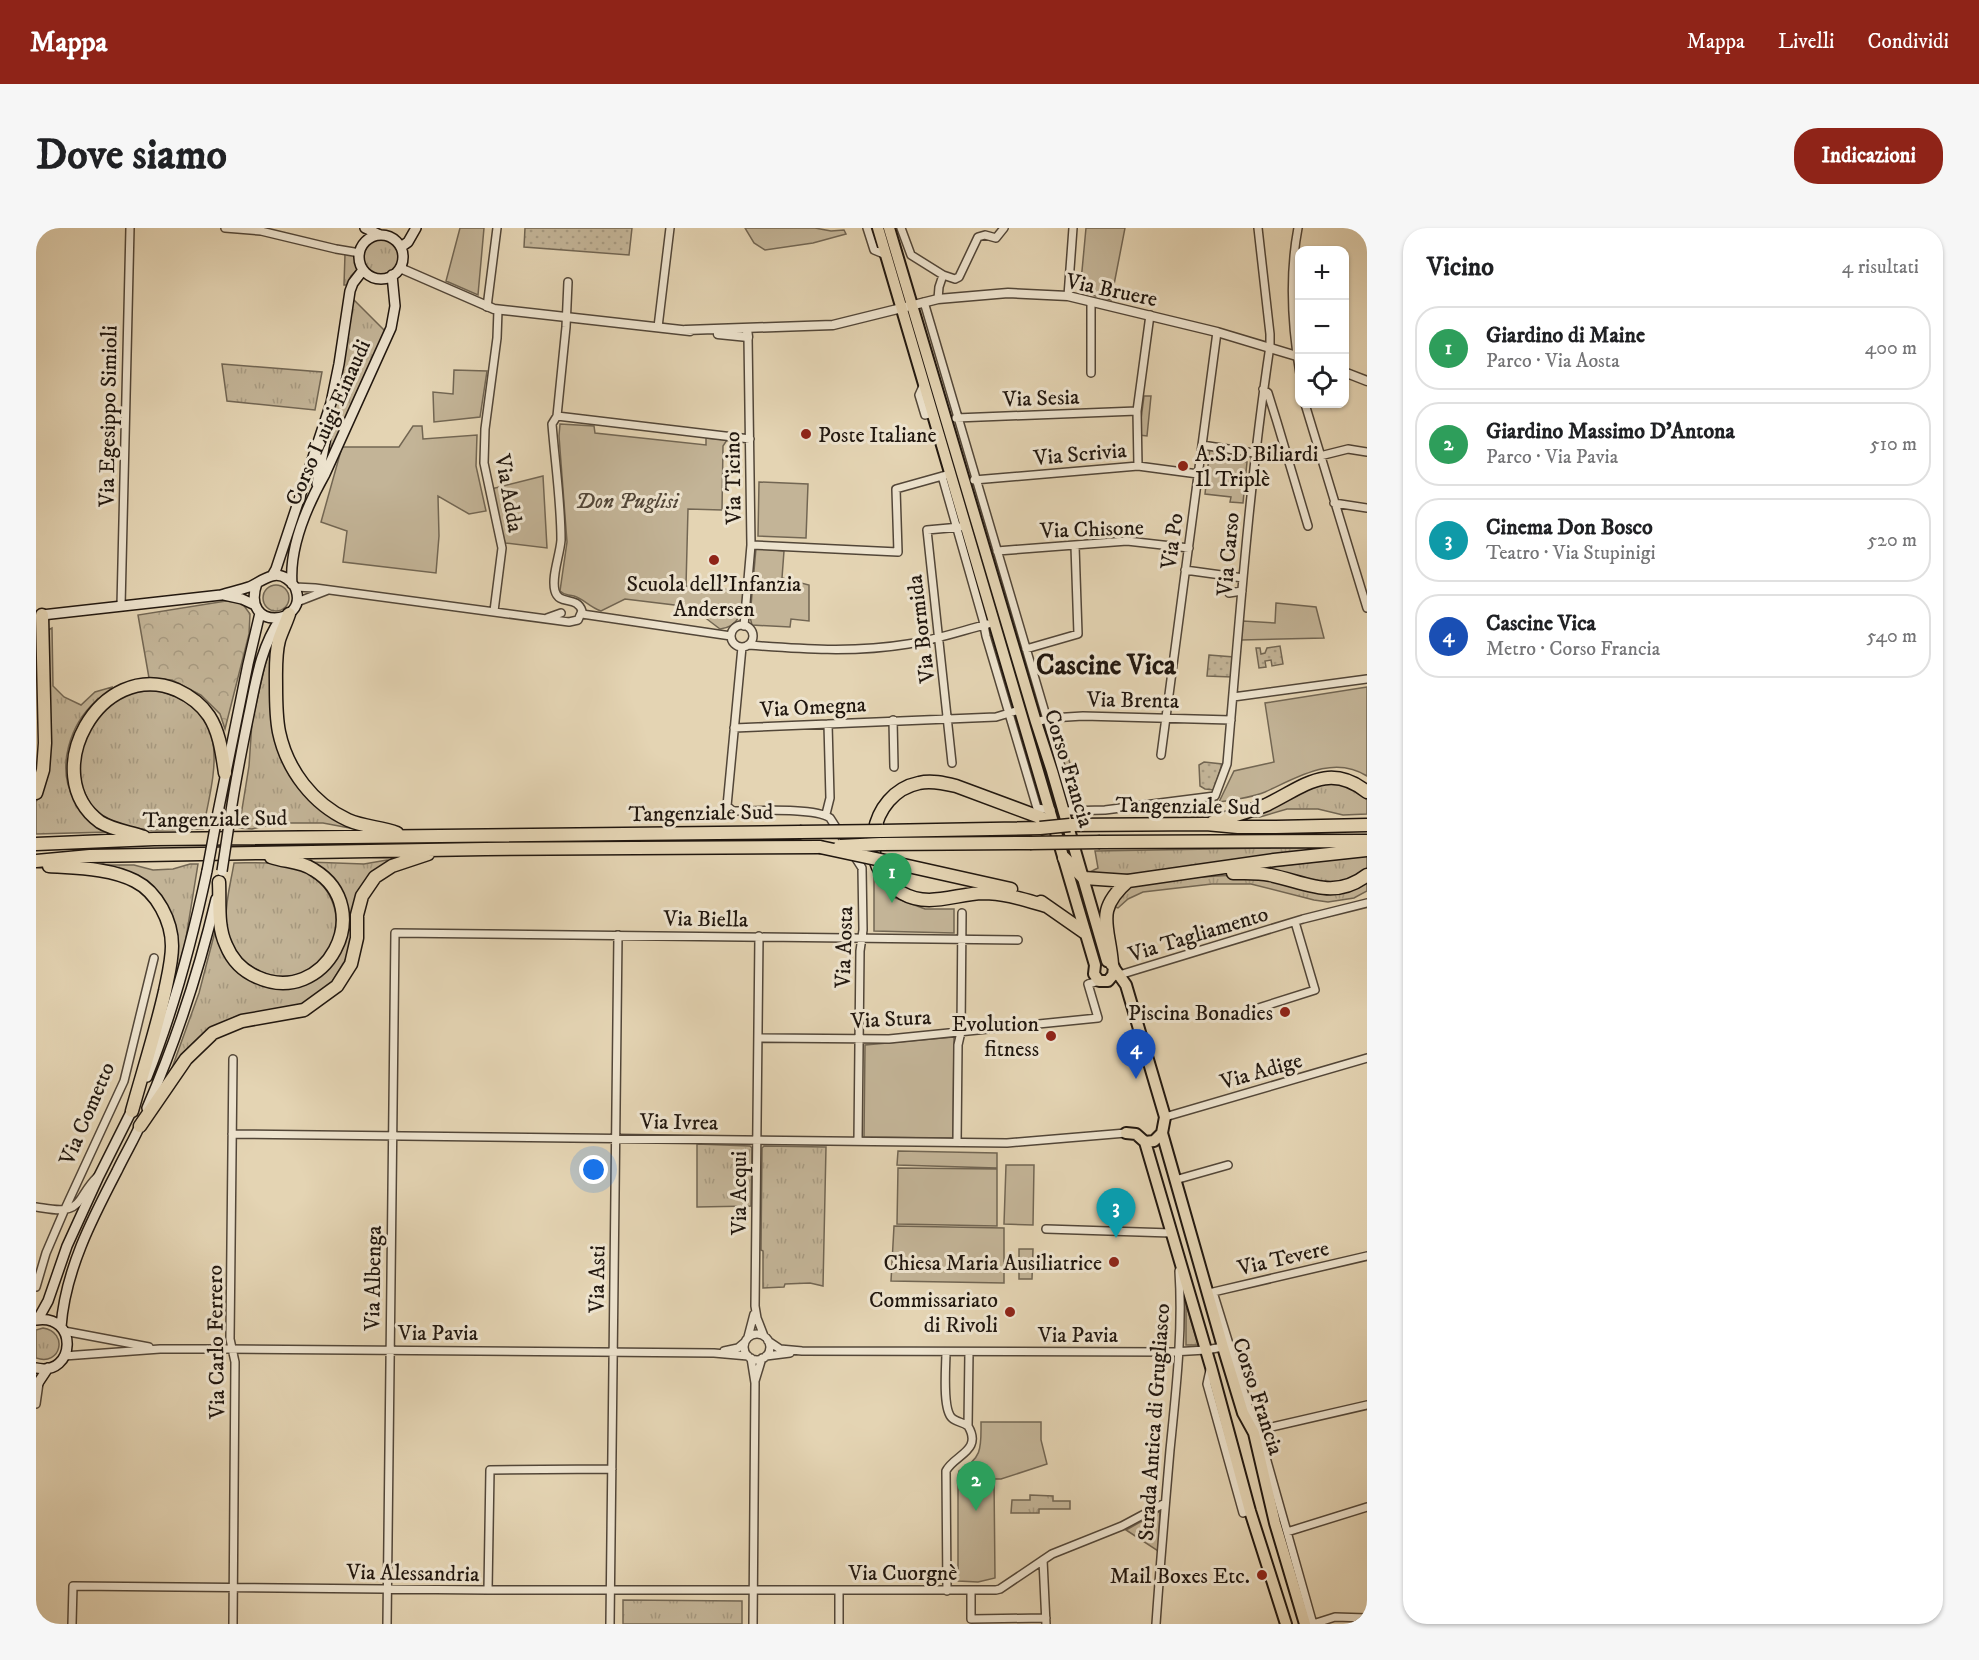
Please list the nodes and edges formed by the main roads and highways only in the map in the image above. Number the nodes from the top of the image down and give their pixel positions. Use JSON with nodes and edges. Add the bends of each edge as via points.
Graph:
{"nodes":[{"id":1,"x":365,"y":228,"type":"edge"},
{"id":2,"x":878,"y":228,"type":"edge"},
{"id":3,"x":889,"y":228,"type":"edge"},
{"id":4,"x":415,"y":231,"type":"edge"},
{"id":5,"x":380,"y":235,"type":"junction"},
{"id":6,"x":367,"y":240,"type":"junction"},
{"id":7,"x":398,"y":244,"type":"junction"},
{"id":8,"x":398,"y":269,"type":"junction"},
{"id":9,"x":363,"y":270,"type":"junction"},
{"id":10,"x":907,"y":307,"type":"junction"},
{"id":11,"x":331,"y":404,"type":"junction"},
{"id":12,"x":315,"y":492,"type":"junction"},
{"id":13,"x":272,"y":576,"type":"junction"},
{"id":14,"x":256,"y":583,"type":"junction"},
{"id":15,"x":293,"y":585,"type":"junction"},
{"id":16,"x":221,"y":595,"type":"junction"},
{"id":17,"x":255,"y":605,"type":"junction"},
{"id":18,"x":260,"y":614,"type":"junction"},
{"id":19,"x":39,"y":615,"type":"edge"},
{"id":20,"x":285,"y":616,"type":"junction"},
{"id":21,"x":225,"y":773,"type":"junction"},
{"id":22,"x":1367,"y":792,"type":"edge"},
{"id":23,"x":36,"y":793,"type":"edge"},
{"id":24,"x":1206,"y":824,"type":"junction"},
{"id":25,"x":1070,"y":825,"type":"junction"},
{"id":26,"x":1367,"y":825,"type":"edge"},
{"id":27,"x":410,"y":837,"type":"junction"},
{"id":28,"x":154,"y":839,"type":"junction"},
{"id":29,"x":1367,"y":841,"type":"edge"},
{"id":30,"x":36,"y":844,"type":"edge"},
{"id":31,"x":820,"y":847,"type":"junction"},
{"id":32,"x":1350,"y":847,"type":"junction"},
{"id":33,"x":440,"y":850,"type":"junction"},
{"id":34,"x":1367,"y":850,"type":"edge"},
{"id":35,"x":261,"y":853,"type":"junction"},
{"id":36,"x":1064,"y":858,"type":"junction"},
{"id":37,"x":36,"y":863,"type":"edge"},
{"id":38,"x":1183,"y":873,"type":"junction"},
{"id":39,"x":1367,"y":875,"type":"edge"},
{"id":40,"x":221,"y":876,"type":"junction"},
{"id":41,"x":1084,"y":878,"type":"junction"},
{"id":42,"x":1128,"y":881,"type":"junction"},
{"id":43,"x":1046,"y":906,"type":"junction"},
{"id":44,"x":1084,"y":932,"type":"junction"},
{"id":45,"x":1095,"y":965,"type":"junction"},
{"id":46,"x":1112,"y":969,"type":"junction"},
{"id":47,"x":132,"y":1110,"type":"junction"},
{"id":48,"x":140,"y":1126,"type":"junction"},
{"id":49,"x":1126,"y":1133,"type":"road end"},
{"id":50,"x":1162,"y":1133,"type":"junction"},
{"id":51,"x":1145,"y":1142,"type":"junction"},
{"id":52,"x":37,"y":1320,"type":"edge"},
{"id":53,"x":62,"y":1329,"type":"junction"},
{"id":54,"x":36,"y":1368,"type":"edge"},
{"id":55,"x":48,"y":1368,"type":"junction"},
{"id":56,"x":38,"y":1383,"type":"edge"},
{"id":57,"x":1286,"y":1624,"type":"edge"},
{"id":58,"x":1305,"y":1624,"type":"edge"}],
"edges":[{"from":1,"to":5,"type":"main road"},
{"from":1,"to":6,"type":"main road"},
{"from":2,"to":10,"type":"main road","name":"Corso Francia"},
{"from":3,"to":10,"type":"main road","name":"Corso Francia"},
{"from":4,"to":7,"type":"main road","via":[[408,242]]},
{"from":5,"to":6,"type":"main road"},
{"from":5,"to":7,"type":"main road","via":[[391,237]]},
{"from":6,"to":9,"type":"main road","via":[[359,259]]},
{"from":7,"to":8,"type":"main road","via":[[403,259]]},
{"from":8,"to":9,"type":"main road","via":[[380,279]]},
{"from":8,"to":12,"type":"main road","name":"Corso Luigi Einaudi","via":[[391,328]]},
{"from":9,"to":11,"type":"main road","via":[[348,299]]},
{"from":10,"to":36,"type":"main road","name":"Corso Francia","via":[[946,475],[1014,712],[1035,759]]},
{"from":10,"to":41,"type":"main road","name":"Corso Francia","via":[[993,551],[1036,722],[1069,811]]},
{"from":11,"to":12,"type":"main road"},
{"from":11,"to":13,"type":"main road","name":"Corso Luigi Einaudi"},
{"from":12,"to":15,"type":"main road","name":"Corso Luigi Einaudi","via":[[292,558]]},
{"from":13,"to":14,"type":"main road"},
{"from":13,"to":15,"type":"main road","via":[[283,576]]},
{"from":14,"to":16,"type":"main road"},
{"from":14,"to":17,"type":"main road"},
{"from":15,"to":20,"type":"main road","via":[[297,602]]},
{"from":16,"to":17,"type":"main road"},
{"from":16,"to":19,"type":"main road"},
{"from":17,"to":18,"type":"main road"},
{"from":18,"to":20,"type":"main road","via":[[274,619]]},
{"from":18,"to":21,"type":"main road"},
{"from":19,"to":23,"type":"highway","via":[[45,750]]},
{"from":20,"to":27,"type":"highway","via":[[277,652],[277,717],[293,770],[311,794],[341,816],[360,825]]},
{"from":20,"to":40,"type":"main road","bridge":true,"via":[[274,628],[259,667]]},
{"from":21,"to":28,"type":"highway","via":[[210,717],[203,707],[180,692],[167,686],[144,685],[118,692],[96,706],[80,728],[70,754],[74,792],[107,826]]},
{"from":21,"to":47,"type":"main road","bridge":true,"via":[[190,947],[153,1062]]},
{"from":22,"to":24,"type":"highway","via":[[1356,784],[1330,777],[1265,805]]},
{"from":24,"to":25,"type":"highway","name":"Tangenziale Sud"},
{"from":24,"to":26,"type":"highway","name":"Tangenziale Sud"},
{"from":25,"to":27,"type":"highway","name":"Tangenziale Sud","bridge":true},
{"from":25,"to":43,"type":"highway","via":[[941,782],[917,783],[899,791],[879,814],[874,831],[875,858],[883,875],[904,895],[931,901],[997,894]]},
{"from":27,"to":28,"type":"highway","name":"Tangenziale Sud"},
{"from":28,"to":30,"type":"highway","name":"Tangenziale Sud"},
{"from":29,"to":32,"type":"highway","name":"Tangenziale Sud"},
{"from":31,"to":32,"type":"highway","name":"Tangenziale Sud","bridge":true,"via":[[1100,842]]},
{"from":31,"to":33,"type":"highway","name":"Tangenziale Sud"},
{"from":31,"to":43,"type":"highway","bridge":true,"via":[[1023,892]]},
{"from":32,"to":34,"type":"highway"},
{"from":32,"to":38,"type":"highway"},
{"from":33,"to":35,"type":"highway","name":"Tangenziale Sud"},
{"from":33,"to":48,"type":"highway","via":[[392,866],[375,878],[362,896],[351,964],[337,986],[304,1010],[242,1021],[213,1033],[186,1059]]},
{"from":35,"to":37,"type":"highway","name":"Tangenziale Sud","via":[[90,856]]},
{"from":35,"to":40,"type":"highway","via":[[305,865],[337,894],[343,915],[341,936],[331,958],[314,974],[278,983],[241,967],[222,933]]},
{"from":36,"to":41,"type":"highway"},
{"from":36,"to":44,"type":"main road","name":"Corso Francia"},
{"from":37,"to":47,"type":"highway","via":[[105,872],[136,881],[153,896],[171,930],[170,965]]},
{"from":38,"to":39,"type":"highway","via":[[1256,873],[1335,889]]},
{"from":38,"to":42,"type":"highway"},
{"from":40,"to":48,"type":"main road","via":[[189,997]]},
{"from":41,"to":42,"type":"highway"},
{"from":41,"to":46,"type":"main road","name":"Corso Francia"},
{"from":42,"to":46,"type":"highway","via":[[1114,895],[1104,914]]},
{"from":43,"to":44,"type":"highway"},
{"from":44,"to":45,"type":"main road","name":"Corso Francia"},
{"from":45,"to":46,"type":"main road","via":[[1100,961]]},
{"from":45,"to":46,"type":"main road","via":[[1094,974],[1100,981],[1106,981]]},
{"from":46,"to":50,"type":"main road","name":"Corso Francia","via":[[1126,985],[1165,1117]]},
{"from":47,"to":52,"type":"main road","via":[[67,1246],[48,1301]]},
{"from":48,"to":53,"type":"main road","via":[[81,1249],[62,1309]]},
{"from":49,"to":51,"type":"main road","via":[[1136,1134]]},
{"from":50,"to":51,"type":"main road","via":[[1154,1141]]},
{"from":50,"to":58,"type":"main road","name":"Corso Francia","via":[[1243,1413],[1254,1433]]},
{"from":51,"to":57,"type":"main road","name":"Corso Francia","via":[[1178,1254],[1186,1300],[1206,1350]]},
{"from":52,"to":53,"type":"main road","via":[[54,1322]]},
{"from":53,"to":55,"type":"main road","via":[[68,1344],[64,1356]]},
{"from":54,"to":55,"type":"main road"},
{"from":55,"to":56,"type":"main road"}]}
